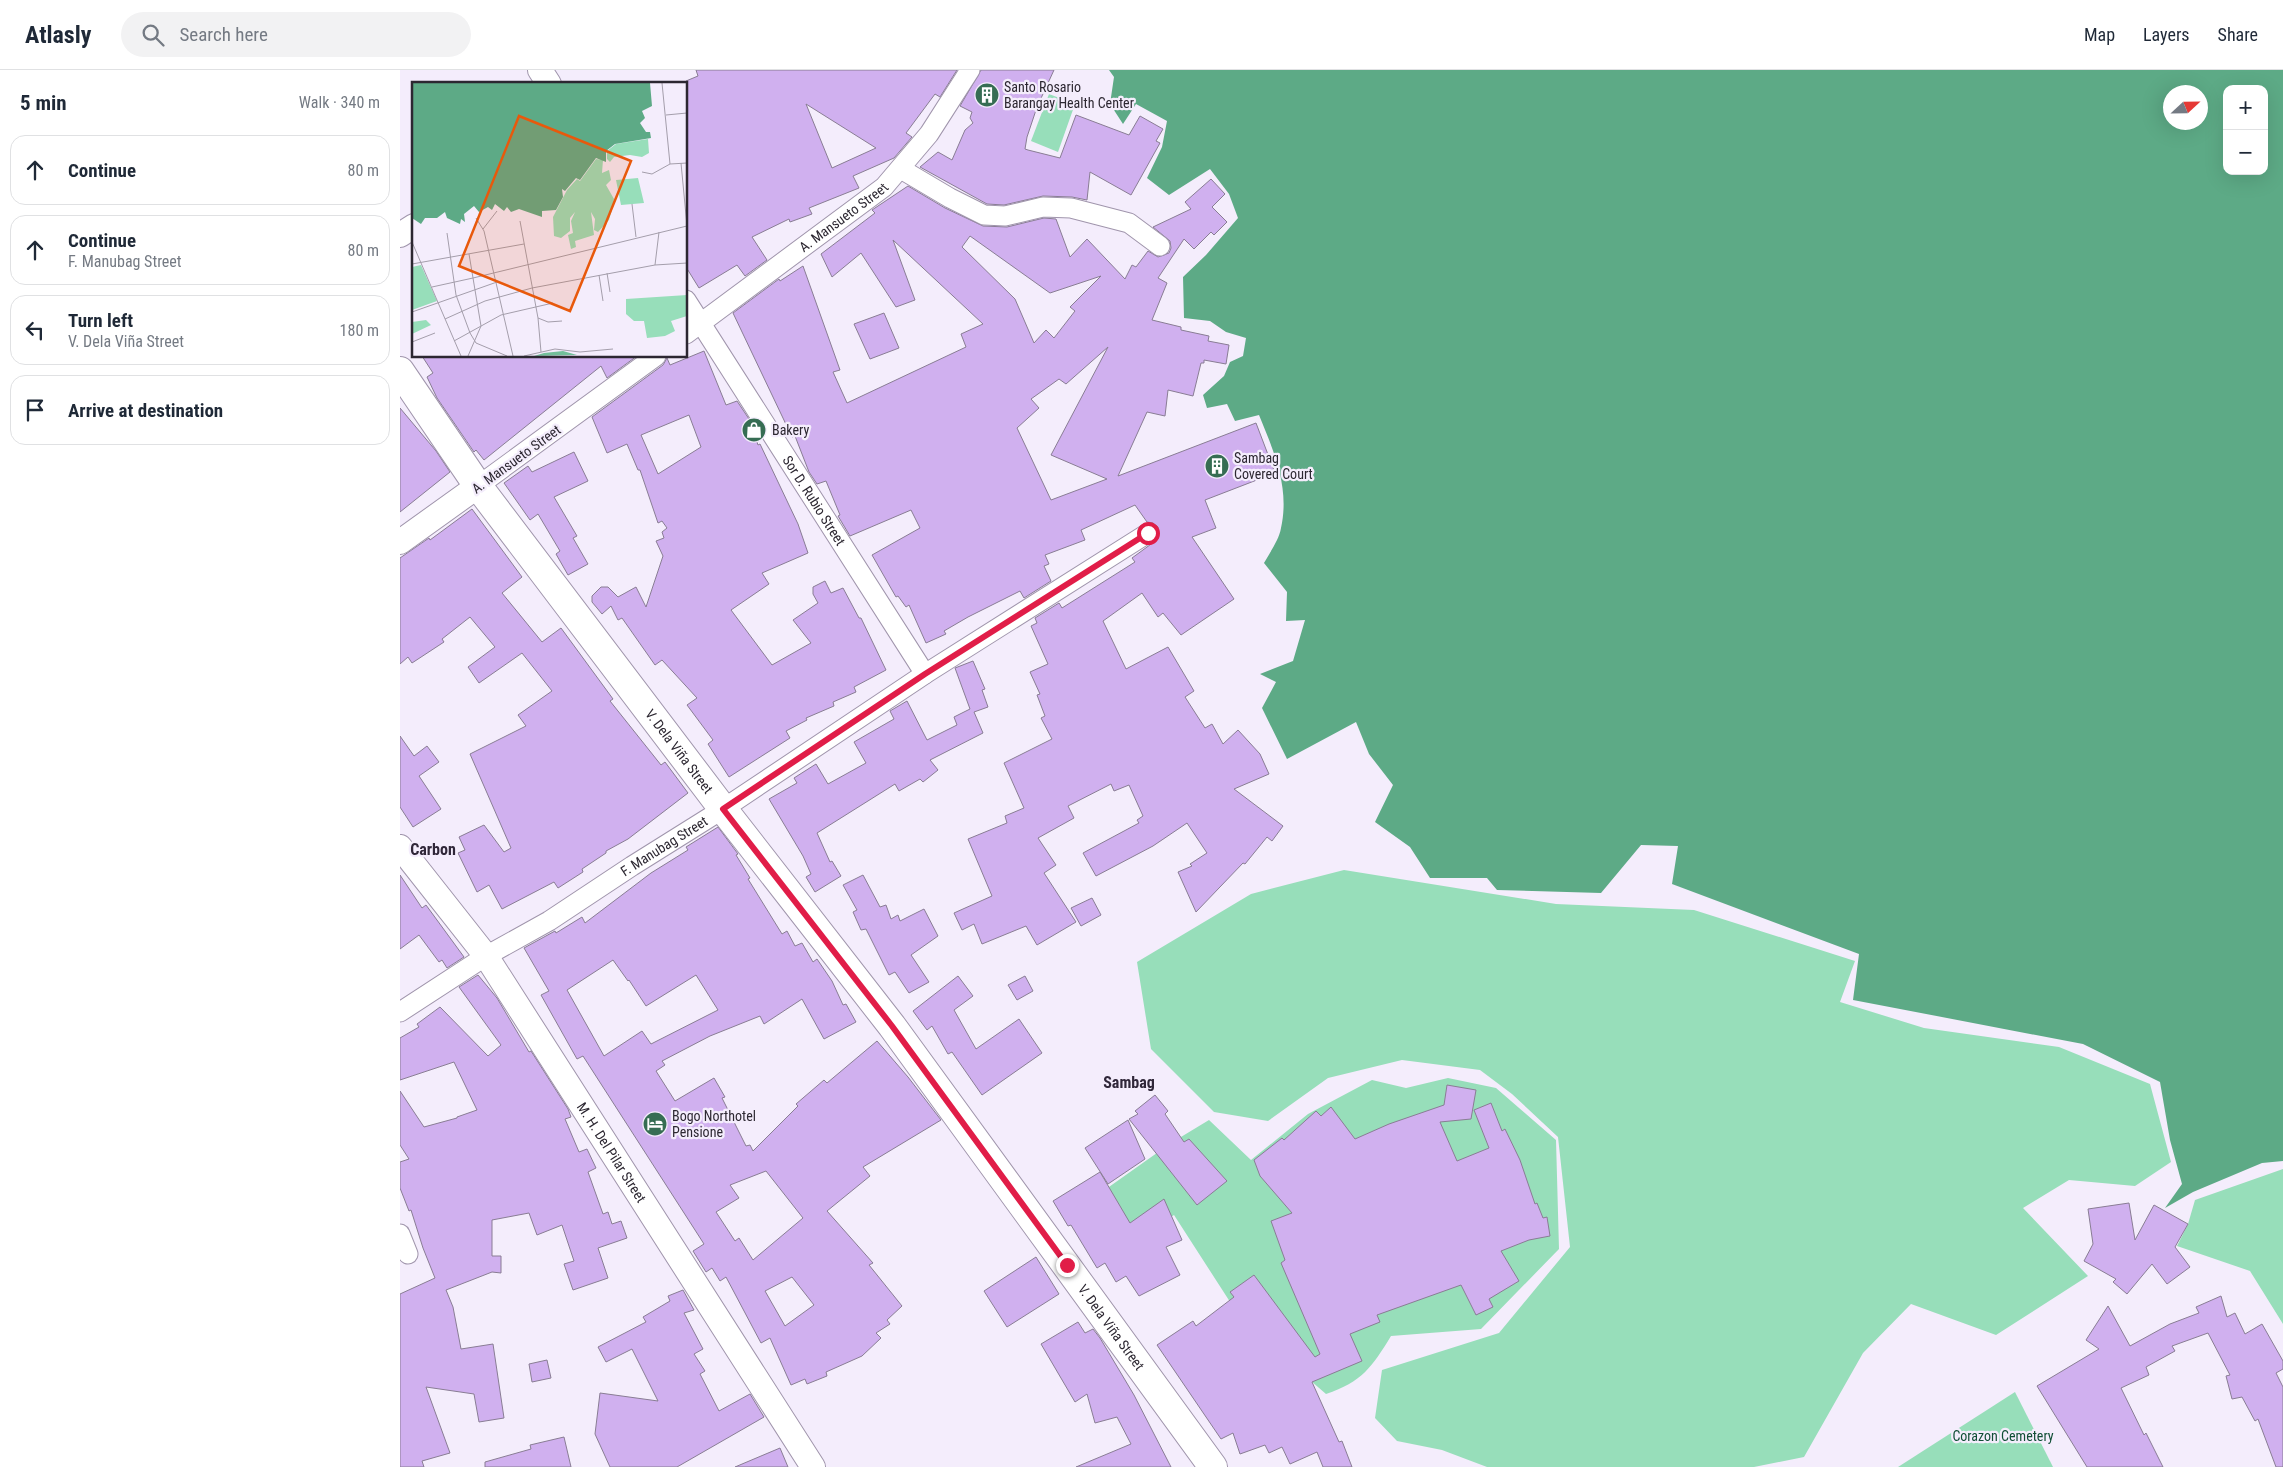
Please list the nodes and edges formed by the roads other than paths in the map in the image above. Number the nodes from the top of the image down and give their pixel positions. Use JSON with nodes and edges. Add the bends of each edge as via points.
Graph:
{"nodes":[{"id":1,"x":540,"y":70,"type":"edge"},
{"id":2,"x":970,"y":70,"type":"edge"},
{"id":3,"x":548,"y":82,"type":"edge"},
{"id":4,"x":901,"y":169,"type":"junction"},
{"id":5,"x":412,"y":227,"type":"edge"},
{"id":6,"x":400,"y":235,"type":"edge"},
{"id":7,"x":1160,"y":246,"type":"dead end"},
{"id":8,"x":688,"y":307,"type":"edge"},
{"id":9,"x":694,"y":328,"type":"edge"},
{"id":10,"x":653,"y":358,"type":"edge"},
{"id":11,"x":400,"y":372,"type":"edge"},
{"id":12,"x":478,"y":486,"type":"junction"},
{"id":13,"x":1148,"y":533,"type":"dead end"},
{"id":14,"x":400,"y":542,"type":"edge"},
{"id":15,"x":925,"y":674,"type":"junction"},
{"id":16,"x":723,"y":809,"type":"junction"},
{"id":17,"x":400,"y":846,"type":"edge"},
{"id":18,"x":486,"y":956,"type":"junction"},
{"id":19,"x":400,"y":1012,"type":"edge"},
{"id":20,"x":400,"y":1234,"type":"edge"},
{"id":21,"x":408,"y":1254,"type":"dead end"},
{"id":22,"x":813,"y":1467,"type":"edge"},
{"id":23,"x":1213,"y":1467,"type":"edge"}],
"edges":[{"from":1,"to":3,"type":"street"},
{"from":2,"to":4,"type":"street","name":"A. Mansueto Street","via":[[929,134]]},
{"from":4,"to":7,"type":"street","via":[[984,215],[1005,216],[1044,207],[1071,208],[1129,223]]},
{"from":4,"to":9,"type":"street","name":"A. Mansueto Street","via":[[884,187]]},
{"from":5,"to":6,"type":"street"},
{"from":8,"to":9,"type":"street","name":"Sor D. Rubio Street"},
{"from":9,"to":15,"type":"street","name":"Sor D. Rubio Street"},
{"from":10,"to":12,"type":"street","name":"A. Mansueto Street"},
{"from":11,"to":12,"type":"main road","name":"V. Dela Viña Street"},
{"from":12,"to":14,"type":"street","name":"A. Mansueto Street"},
{"from":12,"to":16,"type":"main road","name":"V. Dela Viña Street"},
{"from":13,"to":15,"type":"street","name":"F. Manubag Street"},
{"from":15,"to":16,"type":"street","name":"F. Manubag Street"},
{"from":16,"to":18,"type":"street","name":"F. Manubag Street","via":[[549,921]]},
{"from":16,"to":23,"type":"main road","name":"V. Dela Viña Street","via":[[892,1026]]},
{"from":17,"to":18,"type":"street","name":"M. H. Del Pilar Street"},
{"from":18,"to":19,"type":"street","name":"F. Manubag Street"},
{"from":18,"to":22,"type":"street","name":"M. H. Del Pilar Street"},
{"from":20,"to":21,"type":"street"}]}
